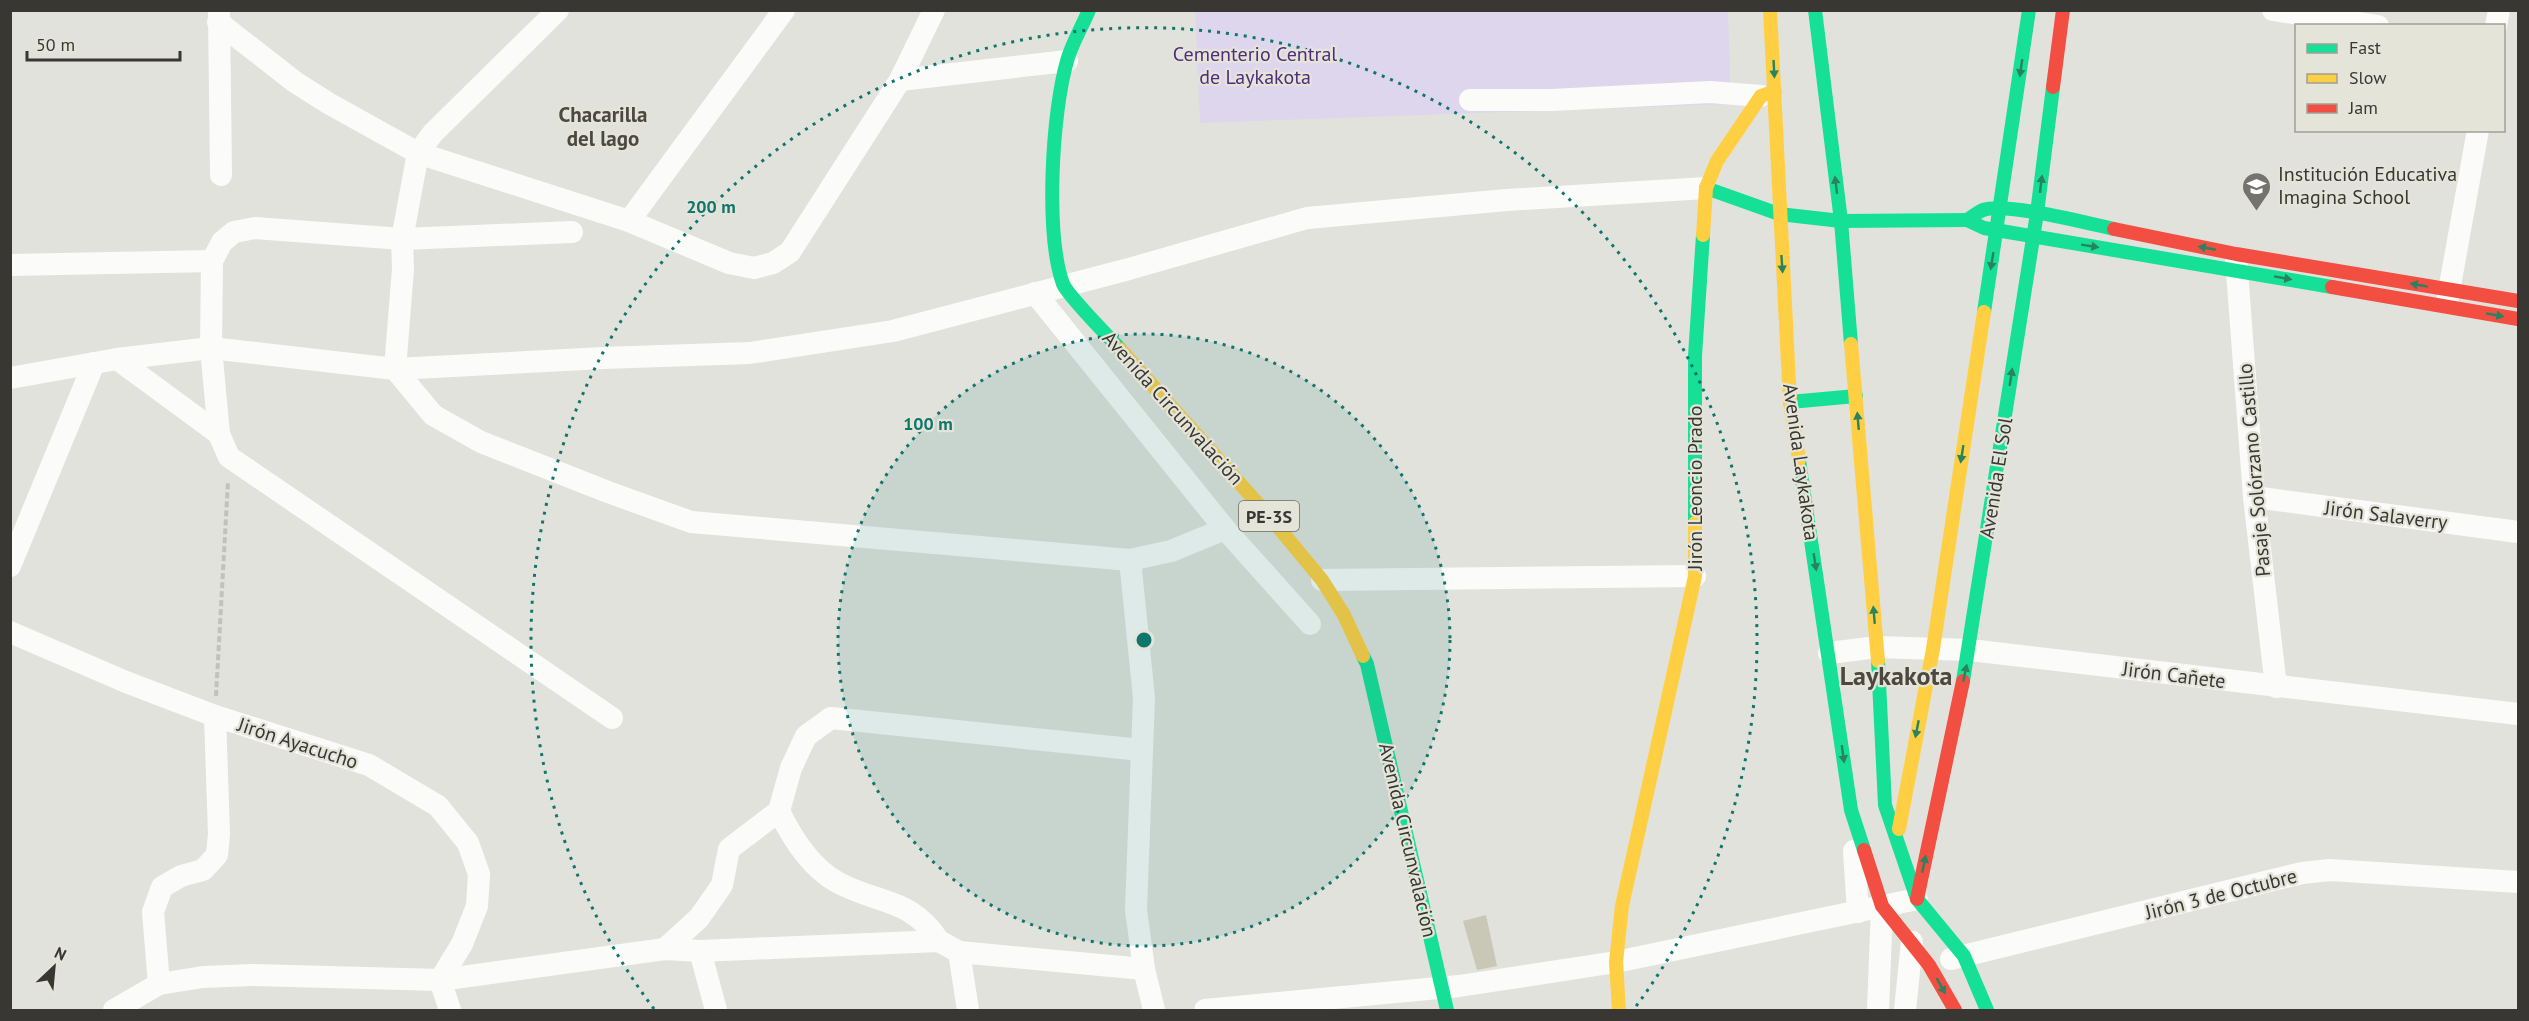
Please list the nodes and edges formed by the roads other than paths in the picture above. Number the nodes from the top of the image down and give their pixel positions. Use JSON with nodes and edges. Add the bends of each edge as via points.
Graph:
{"nodes":[{"id":1,"x":558,"y":10,"type":"edge"},
{"id":2,"x":784,"y":10,"type":"edge"},
{"id":3,"x":934,"y":10,"type":"edge"},
{"id":4,"x":1089,"y":10,"type":"edge"},
{"id":5,"x":1101,"y":10,"type":"edge"},
{"id":6,"x":1770,"y":10,"type":"edge"},
{"id":7,"x":1815,"y":10,"type":"edge"},
{"id":8,"x":2029,"y":10,"type":"edge"},
{"id":9,"x":2063,"y":10,"type":"edge"},
{"id":10,"x":2272,"y":10,"type":"edge"},
{"id":11,"x":219,"y":16,"type":"edge"},
{"id":12,"x":2366,"y":24,"type":"edge"},
{"id":13,"x":1067,"y":61,"type":"junction"},
{"id":14,"x":900,"y":80,"type":"junction"},
{"id":15,"x":1768,"y":94,"type":"junction"},
{"id":16,"x":1470,"y":100,"type":"dead end"},
{"id":17,"x":2478,"y":132,"type":"edge"},
{"id":18,"x":418,"y":153,"type":"junction"},
{"id":19,"x":221,"y":175,"type":"dead end"},
{"id":20,"x":1706,"y":188,"type":"junction"},
{"id":21,"x":2000,"y":209,"type":"junction"},
{"id":22,"x":2037,"y":213,"type":"junction"},
{"id":23,"x":1779,"y":214,"type":"junction"},
{"id":24,"x":1967,"y":220,"type":"junction"},
{"id":25,"x":629,"y":221,"type":"junction"},
{"id":26,"x":1841,"y":221,"type":"junction"},
{"id":27,"x":1997,"y":230,"type":"junction"},
{"id":28,"x":572,"y":232,"type":"dead end"},
{"id":29,"x":2032,"y":237,"type":"junction"},
{"id":30,"x":402,"y":239,"type":"junction"},
{"id":31,"x":212,"y":261,"type":"junction"},
{"id":32,"x":2237,"y":262,"type":"junction"},
{"id":33,"x":10,"y":265,"type":"edge"},
{"id":34,"x":1064,"y":286,"type":"junction"},
{"id":35,"x":1035,"y":293,"type":"junction"},
{"id":36,"x":2448,"y":298,"type":"junction"},
{"id":37,"x":2518,"y":302,"type":"edge"},
{"id":38,"x":2518,"y":319,"type":"edge"},
{"id":39,"x":211,"y":348,"type":"junction"},
{"id":40,"x":117,"y":359,"type":"junction"},
{"id":41,"x":94,"y":363,"type":"junction"},
{"id":42,"x":395,"y":369,"type":"junction"},
{"id":43,"x":10,"y":378,"type":"edge"},
{"id":44,"x":1856,"y":396,"type":"junction"},
{"id":45,"x":1791,"y":402,"type":"junction"},
{"id":46,"x":219,"y":434,"type":"junction"},
{"id":47,"x":2254,"y":497,"type":"junction"},
{"id":48,"x":1224,"y":529,"type":"junction"},
{"id":49,"x":2518,"y":532,"type":"edge"},
{"id":50,"x":1130,"y":560,"type":"junction"},
{"id":51,"x":10,"y":566,"type":"edge"},
{"id":52,"x":1695,"y":576,"type":"junction"},
{"id":53,"x":1322,"y":580,"type":"junction"},
{"id":54,"x":1310,"y":624,"type":"dead end"},
{"id":55,"x":10,"y":632,"type":"edge"},
{"id":56,"x":1877,"y":647,"type":"junction"},
{"id":57,"x":1933,"y":649,"type":"junction"},
{"id":58,"x":1970,"y":650,"type":"junction"},
{"id":59,"x":1829,"y":652,"type":"junction"},
{"id":60,"x":2276,"y":687,"type":"junction"},
{"id":61,"x":2518,"y":714,"type":"edge"},
{"id":62,"x":215,"y":716,"type":"junction"},
{"id":63,"x":612,"y":718,"type":"dead end"},
{"id":64,"x":1141,"y":750,"type":"junction"},
{"id":65,"x":1851,"y":810,"type":"junction"},
{"id":66,"x":778,"y":811,"type":"junction"},
{"id":67,"x":1897,"y":842,"type":"junction"},
{"id":68,"x":1892,"y":863,"type":"dead end"},
{"id":69,"x":2518,"y":882,"type":"edge"},
{"id":70,"x":1884,"y":895,"type":"junction"},
{"id":71,"x":1917,"y":899,"type":"junction"},
{"id":72,"x":1858,"y":912,"type":"junction"},
{"id":73,"x":1912,"y":942,"type":"junction"},
{"id":74,"x":949,"y":946,"type":"junction"},
{"id":75,"x":665,"y":950,"type":"junction"},
{"id":76,"x":700,"y":951,"type":"junction"},
{"id":77,"x":1965,"y":956,"type":"junction"},
{"id":78,"x":1616,"y":962,"type":"junction"},
{"id":79,"x":1929,"y":965,"type":"junction"},
{"id":80,"x":1144,"y":969,"type":"junction"},
{"id":81,"x":440,"y":980,"type":"junction"},
{"id":82,"x":159,"y":984,"type":"junction"},
{"id":83,"x":1442,"y":988,"type":"junction"},
{"id":84,"x":114,"y":1011,"type":"edge"},
{"id":85,"x":450,"y":1011,"type":"edge"},
{"id":86,"x":716,"y":1011,"type":"edge"},
{"id":87,"x":968,"y":1011,"type":"edge"},
{"id":88,"x":1154,"y":1011,"type":"edge"},
{"id":89,"x":1205,"y":1011,"type":"edge"},
{"id":90,"x":1447,"y":1011,"type":"edge"},
{"id":91,"x":1619,"y":1011,"type":"edge"},
{"id":92,"x":1878,"y":1011,"type":"edge"},
{"id":93,"x":1905,"y":1011,"type":"edge"},
{"id":94,"x":1955,"y":1011,"type":"edge"},
{"id":95,"x":1987,"y":1011,"type":"edge"}],
"edges":[{"from":1,"to":18,"type":"street"},
{"from":2,"to":25,"type":"street"},
{"from":3,"to":14,"type":"street"},
{"from":4,"to":13,"type":"main road","name":"Avenida Circunvalación","number":"PE-3S"},
{"from":5,"to":13,"type":"main road","name":"Avenida Circunvalación","number":"PE-3S"},
{"from":6,"to":15,"type":"main road","name":"Avenida Laykakota","one_way":true},
{"from":26,"to":7,"type":"main road","one_way":true},
{"from":8,"to":21,"type":"main road","name":"Avenida El Sol","one_way":true},
{"from":22,"to":9,"type":"main road","name":"Avenida El Sol","one_way":true},
{"from":10,"to":12,"type":"street"},
{"from":11,"to":18,"type":"street","via":[[295,82]]},
{"from":11,"to":19,"type":"street"},
{"from":13,"to":14,"type":"street"},
{"from":13,"to":34,"type":"main road","name":"Avenida Circunvalación","number":"PE-3S","via":[[1057,128],[1053,198],[1058,267]]},
{"from":14,"to":25,"type":"street","via":[[790,252],[773,263],[754,268],[729,263]]},
{"from":15,"to":16,"type":"street","via":[[1710,92]]},
{"from":15,"to":20,"type":"main road","name":"Jirón Leoncio Prado","via":[[1717,161]]},
{"from":15,"to":23,"type":"main road","name":"Avenida Laykakota"},
{"from":17,"to":36,"type":"street"},
{"from":18,"to":25,"type":"street"},
{"from":18,"to":30,"type":"street"},
{"from":20,"to":23,"type":"main road"},
{"from":20,"to":34,"type":"street","via":[[1307,218]]},
{"from":20,"to":52,"type":"main road","name":"Jirón Leoncio Prado","via":[[1695,356]]},
{"from":21,"to":22,"type":"main road"},
{"from":21,"to":24,"type":"main road","via":[[1984,210]]},
{"from":21,"to":27,"type":"main road","name":"Avenida El Sol"},
{"from":22,"to":29,"type":"main road","name":"Avenida El Sol"},
{"from":32,"to":22,"type":"main road","one_way":true},
{"from":23,"to":26,"type":"main road"},
{"from":23,"to":45,"type":"main road","name":"Avenida Laykakota","one_way":true},
{"from":24,"to":26,"type":"main road"},
{"from":24,"to":27,"type":"main road"},
{"from":26,"to":44,"type":"main road"},
{"from":27,"to":29,"type":"main road"},
{"from":27,"to":57,"type":"main road","name":"Avenida El Sol","one_way":true},
{"from":28,"to":30,"type":"street"},
{"from":29,"to":32,"type":"main road","one_way":true},
{"from":58,"to":29,"type":"main road","name":"Avenida El Sol","one_way":true},
{"from":30,"to":31,"type":"street","via":[[255,228],[234,232],[222,242]]},
{"from":30,"to":42,"type":"street"},
{"from":31,"to":33,"type":"street"},
{"from":31,"to":39,"type":"street"},
{"from":32,"to":36,"type":"main road"},
{"from":32,"to":47,"type":"street","name":"Pasaje Solórzano Castillo"},
{"from":34,"to":35,"type":"street"},
{"from":34,"to":53,"type":"main road","name":"Avenida Circunvalación","number":"PE-3S"},
{"from":35,"to":42,"type":"street","via":[[893,331],[750,353]]},
{"from":35,"to":48,"type":"street"},
{"from":36,"to":37,"type":"main road"},
{"from":36,"to":38,"type":"main road","one_way":true},
{"from":39,"to":40,"type":"street"},
{"from":39,"to":42,"type":"street"},
{"from":39,"to":46,"type":"street"},
{"from":40,"to":41,"type":"street"},
{"from":40,"to":46,"type":"street"},
{"from":41,"to":43,"type":"street"},
{"from":41,"to":51,"type":"street"},
{"from":42,"to":50,"type":"street","via":[[433,415],[481,442],[691,522]]},
{"from":44,"to":45,"type":"main road"},
{"from":56,"to":44,"type":"main road","one_way":true},
{"from":45,"to":59,"type":"main road","name":"Avenida Laykakota","one_way":true},
{"from":46,"to":63,"type":"street","via":[[229,457]]},
{"from":47,"to":49,"type":"street","name":"Jirón Salaverry"},
{"from":47,"to":60,"type":"street","name":"Pasaje Solórzano Castillo"},
{"from":48,"to":50,"type":"street","via":[[1171,551]]},
{"from":48,"to":54,"type":"street"},
{"from":50,"to":64,"type":"street","via":[[1144,698]]},
{"from":52,"to":53,"type":"street"},
{"from":52,"to":78,"type":"main road","name":"Jirón Leoncio Prado","via":[[1622,906]]},
{"from":53,"to":83,"type":"main road","name":"Avenida Circunvalación","number":"PE-3S","via":[[1344,615],[1366,664]]},
{"from":55,"to":62,"type":"street","name":"Jirón Ayacucho"},
{"from":56,"to":57,"type":"street","name":"Jirón Cañete"},
{"from":56,"to":59,"type":"street","name":"Jirón Cañete"},
{"from":56,"to":67,"type":"main road","via":[[1885,805]]},
{"from":57,"to":58,"type":"street","name":"Jirón Cañete"},
{"from":57,"to":67,"type":"main road","name":"Avenida El Sol","one_way":true},
{"from":58,"to":60,"type":"street","name":"Jirón Cañete"},
{"from":71,"to":58,"type":"main road","name":"Avenida El Sol","one_way":true},
{"from":59,"to":65,"type":"main road","name":"Avenida Laykakota","one_way":true},
{"from":60,"to":61,"type":"street","name":"Jirón Cañete"},
{"from":62,"to":81,"type":"street","name":"Jirón Ayacucho","via":[[369,765],[438,806],[468,843],[479,874],[477,906],[462,944]]},
{"from":62,"to":82,"type":"street","via":[[217,855],[203,870],[162,887],[153,912]]},
{"from":64,"to":66,"type":"street","via":[[831,718],[806,736]]},
{"from":64,"to":80,"type":"street","via":[[1136,910]]},
{"from":65,"to":70,"type":"main road","name":"Avenida Laykakota"},
{"from":65,"to":72,"type":"street"},
{"from":66,"to":74,"type":"street","via":[[792,837],[835,881],[905,907]]},
{"from":66,"to":75,"type":"street","via":[[729,849],[722,885],[699,918]]},
{"from":67,"to":68,"type":"main road","name":"Avenida El Sol"},
{"from":67,"to":71,"type":"main road"},
{"from":69,"to":77,"type":"street","name":"Jirón 3 de Octubre","via":[[2330,870],[2302,873]]},
{"from":70,"to":71,"type":"street"},
{"from":70,"to":72,"type":"street"},
{"from":70,"to":73,"type":"main road"},
{"from":70,"to":92,"type":"street"},
{"from":71,"to":73,"type":"main road","name":"Avenida El Sol"},
{"from":71,"to":77,"type":"main road"},
{"from":72,"to":78,"type":"street"},
{"from":73,"to":79,"type":"main road"},
{"from":73,"to":93,"type":"street"},
{"from":74,"to":76,"type":"street"},
{"from":74,"to":80,"type":"street"},
{"from":74,"to":87,"type":"street"},
{"from":75,"to":76,"type":"street"},
{"from":75,"to":81,"type":"street"},
{"from":76,"to":86,"type":"street"},
{"from":77,"to":79,"type":"street","name":"Jirón 3 de Octubre"},
{"from":77,"to":95,"type":"main road"},
{"from":78,"to":83,"type":"street"},
{"from":78,"to":91,"type":"main road","name":"Jirón Leoncio Prado"},
{"from":79,"to":94,"type":"main road","one_way":true},
{"from":80,"to":88,"type":"street"},
{"from":81,"to":82,"type":"street","via":[[252,975]]},
{"from":81,"to":85,"type":"street"},
{"from":82,"to":84,"type":"street"},
{"from":83,"to":89,"type":"street"},
{"from":83,"to":90,"type":"main road","name":"Avenida Circunvalación","number":"PE-3S"}]}
